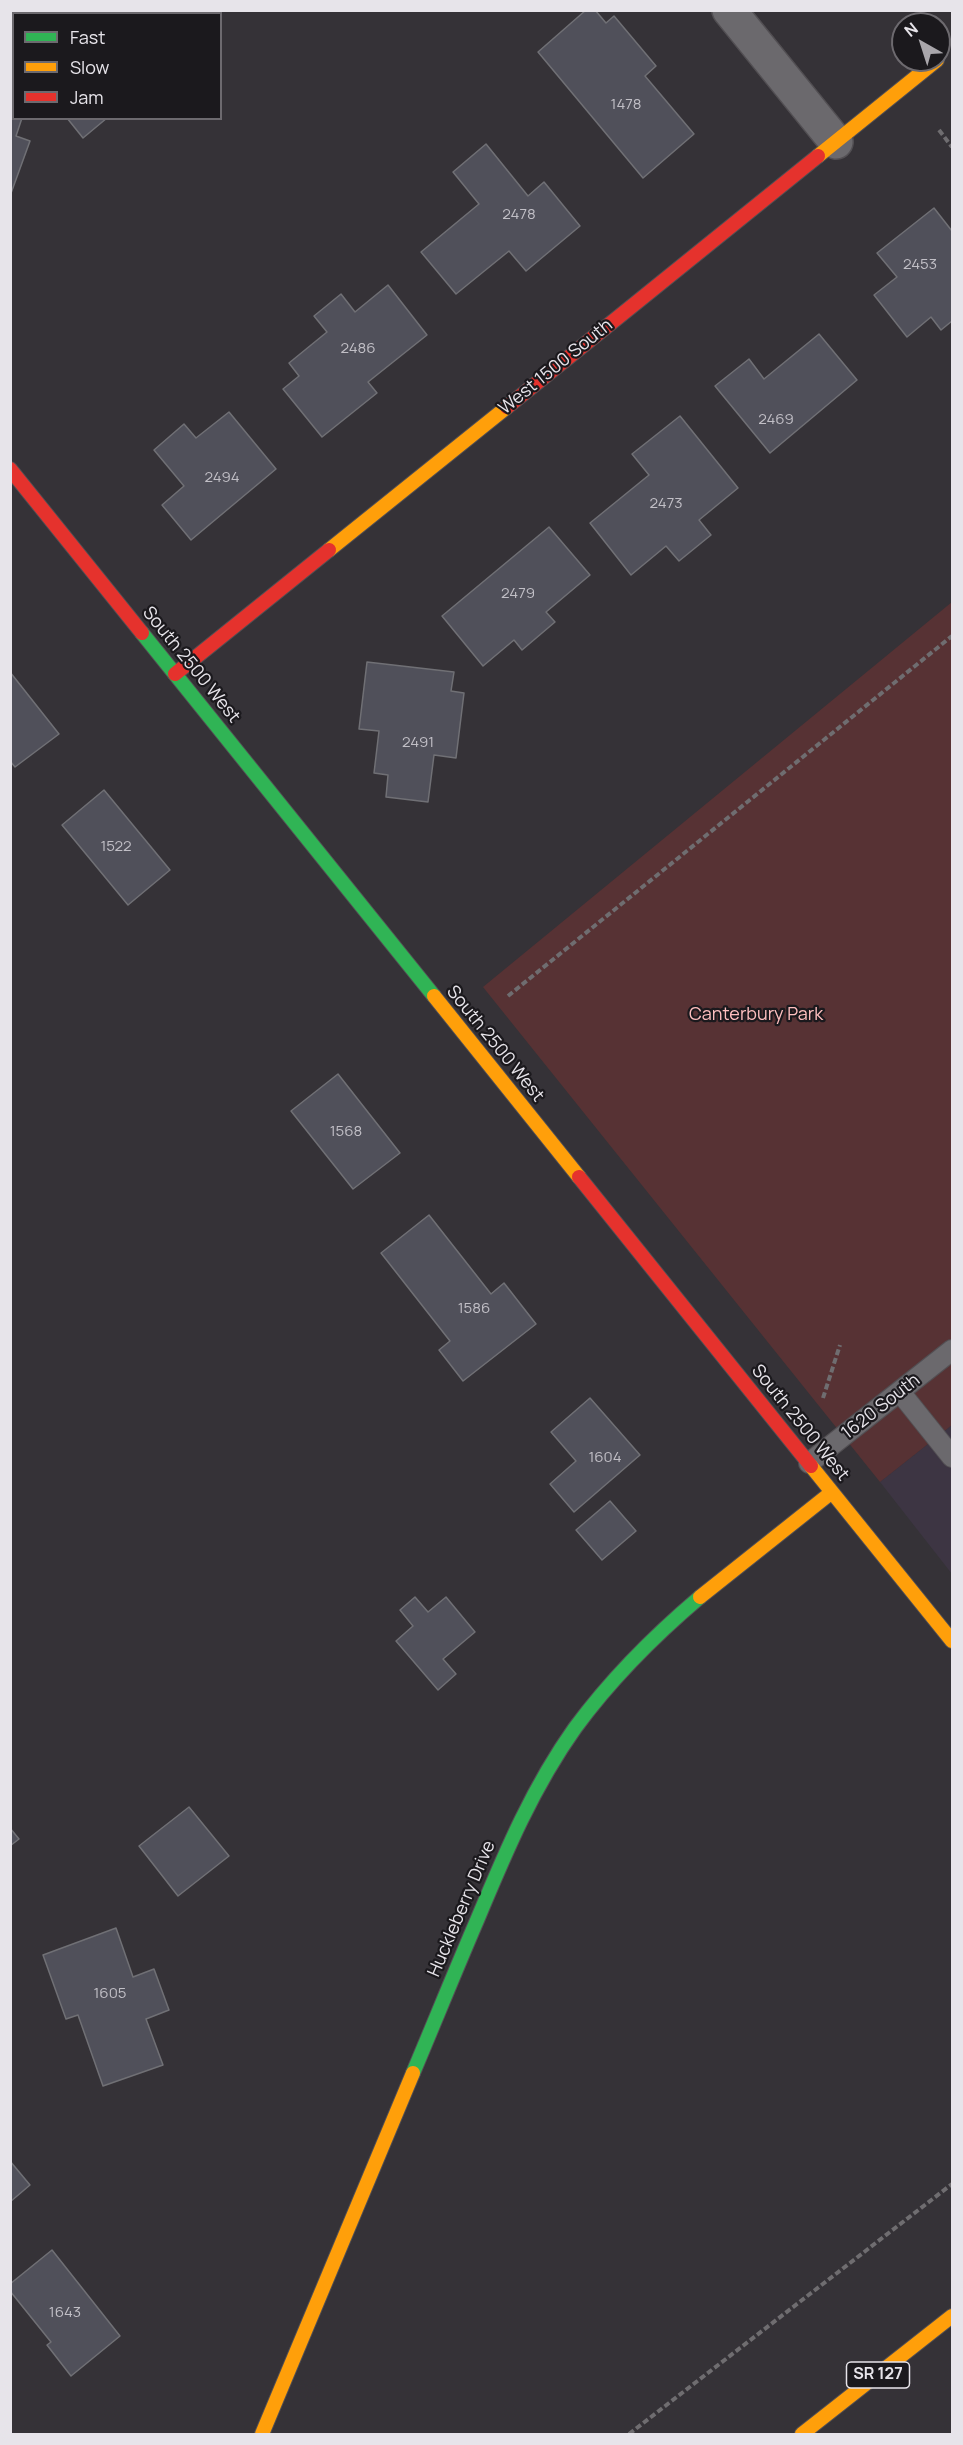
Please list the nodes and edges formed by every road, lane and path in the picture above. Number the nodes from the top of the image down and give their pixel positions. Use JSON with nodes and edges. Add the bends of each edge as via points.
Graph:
{"nodes":[{"id":1,"x":729,"y":10,"type":"edge"},
{"id":2,"x":922,"y":72,"type":"edge"},
{"id":3,"x":939,"y":130,"type":"dead end"},
{"id":4,"x":836,"y":142,"type":"junction"},
{"id":5,"x":952,"y":147,"type":"edge"},
{"id":6,"x":10,"y":469,"type":"edge"},
{"id":7,"x":952,"y":636,"type":"edge"},
{"id":8,"x":175,"y":674,"type":"junction"},
{"id":9,"x":508,"y":996,"type":"dead end"},
{"id":10,"x":840,"y":1345,"type":"dead end"},
{"id":11,"x":952,"y":1350,"type":"edge"},
{"id":12,"x":900,"y":1392,"type":"junction"},
{"id":13,"x":823,"y":1398,"type":"dead end"},
{"id":14,"x":952,"y":1458,"type":"edge"},
{"id":15,"x":809,"y":1463,"type":"junction"},
{"id":16,"x":832,"y":1492,"type":"junction"},
{"id":17,"x":952,"y":1641,"type":"edge"},
{"id":18,"x":952,"y":2184,"type":"edge"},
{"id":19,"x":952,"y":2316,"type":"edge"},
{"id":20,"x":262,"y":2434,"type":"edge"},
{"id":21,"x":629,"y":2434,"type":"edge"},
{"id":22,"x":802,"y":2434,"type":"edge"}],
"edges":[{"from":1,"to":4,"type":"street"},
{"from":2,"to":4,"type":"street","name":"West 1500 South"},
{"from":3,"to":5,"type":"path"},
{"from":4,"to":8,"type":"street","name":"West 1500 South"},
{"from":6,"to":8,"type":"street","name":"South 2500 West"},
{"from":7,"to":9,"type":"path"},
{"from":8,"to":15,"type":"street","name":"South 2500 West"},
{"from":10,"to":13,"type":"path"},
{"from":11,"to":12,"type":"lane","name":"1620 South"},
{"from":12,"to":14,"type":"lane"},
{"from":12,"to":15,"type":"lane","name":"1620 South"},
{"from":15,"to":16,"type":"street","name":"South 2500 West"},
{"from":16,"to":17,"type":"street","name":"South 2500 West"},
{"from":16,"to":20,"type":"street","name":"Huckleberry Drive","via":[[657,1636],[621,1671],[588,1710],[540,1783],[513,1834]]},
{"from":18,"to":21,"type":"path"},
{"from":19,"to":22,"type":"street","number":"SR 127"}]}
